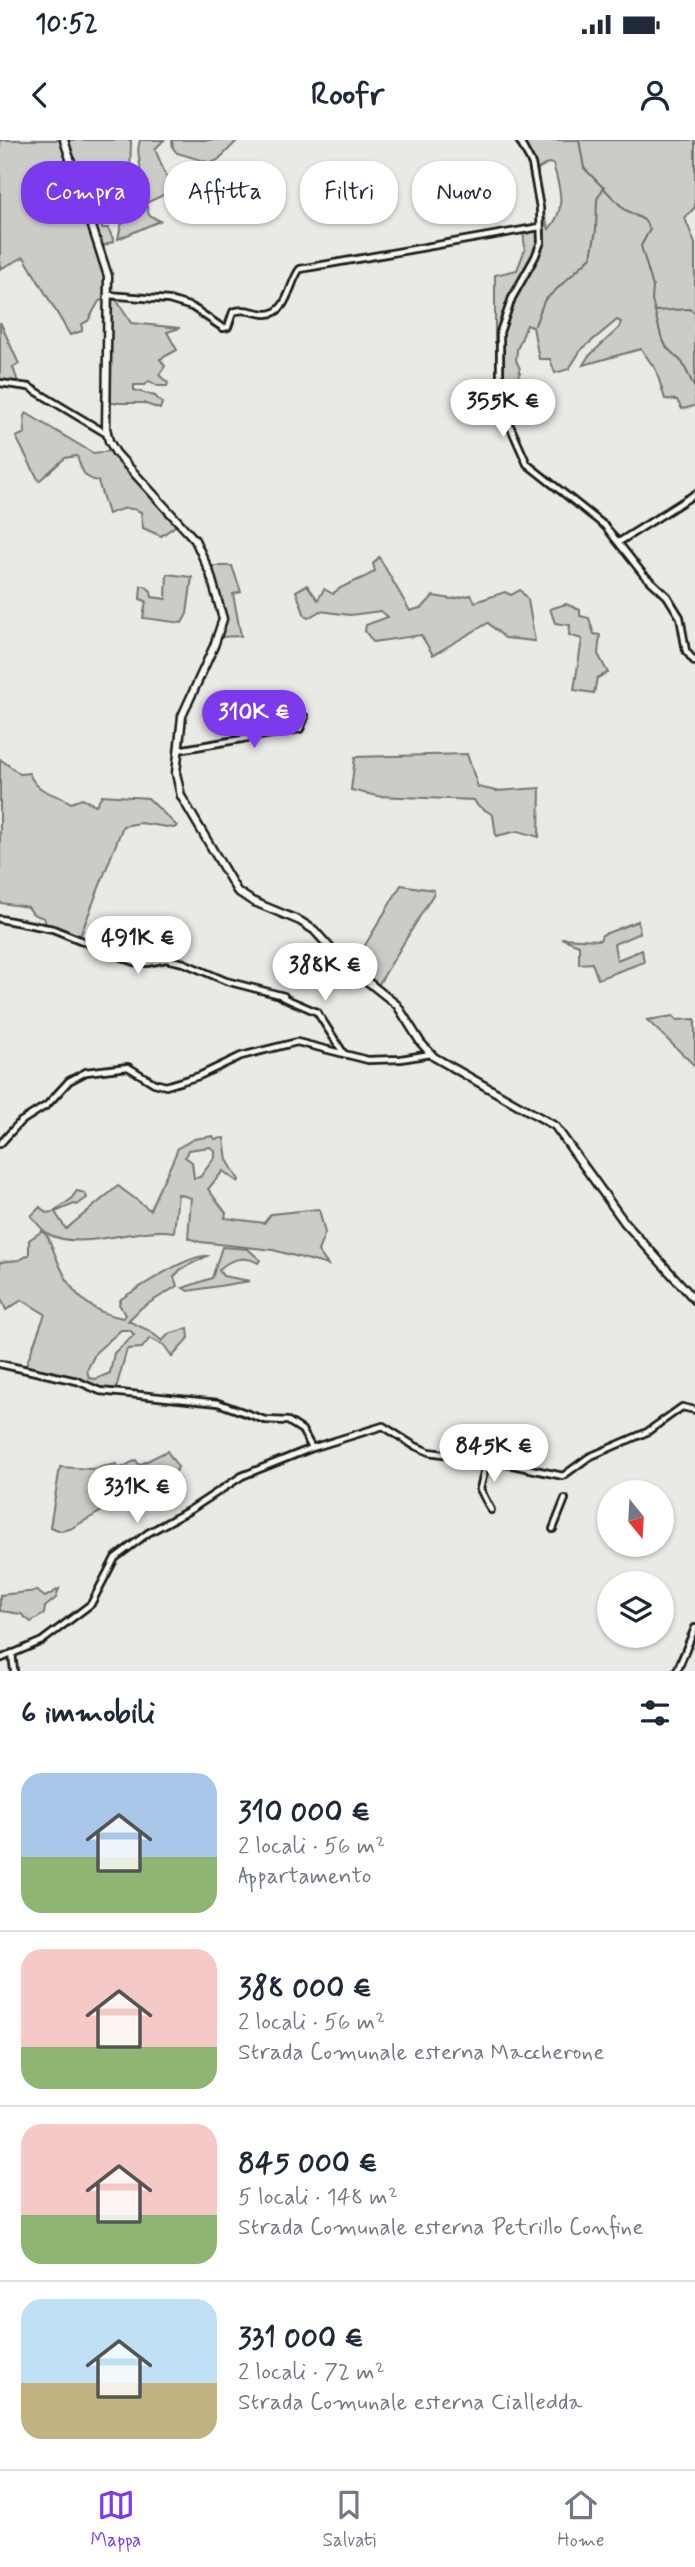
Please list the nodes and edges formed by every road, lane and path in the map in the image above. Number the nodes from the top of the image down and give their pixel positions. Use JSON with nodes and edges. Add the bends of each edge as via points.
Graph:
{"nodes":[{"id":1,"x":64,"y":140,"type":"edge"},
{"id":2,"x":519,"y":140,"type":"edge"},
{"id":3,"x":540,"y":227,"type":"junction"},
{"id":4,"x":108,"y":295,"type":"junction"},
{"id":5,"x":0,"y":383,"type":"edge"},
{"id":6,"x":107,"y":435,"type":"junction"},
{"id":7,"x":695,"y":494,"type":"edge"},
{"id":8,"x":619,"y":542,"type":"junction"},
{"id":9,"x":695,"y":662,"type":"edge"},
{"id":10,"x":305,"y":717,"type":"dead end"},
{"id":11,"x":177,"y":750,"type":"junction"},
{"id":12,"x":0,"y":919,"type":"edge"},
{"id":13,"x":431,"y":1054,"type":"junction"},
{"id":14,"x":345,"y":1055,"type":"junction"},
{"id":15,"x":0,"y":1144,"type":"edge"},
{"id":16,"x":695,"y":1300,"type":"edge"},
{"id":17,"x":0,"y":1364,"type":"edge"},
{"id":18,"x":695,"y":1410,"type":"edge"},
{"id":19,"x":312,"y":1448,"type":"junction"},
{"id":20,"x":487,"y":1460,"type":"junction"},
{"id":21,"x":565,"y":1499,"type":"dead end"},
{"id":22,"x":491,"y":1510,"type":"dead end"},
{"id":23,"x":553,"y":1528,"type":"dead end"},
{"id":24,"x":695,"y":1628,"type":"edge"},
{"id":25,"x":12,"y":1653,"type":"junction"},
{"id":26,"x":0,"y":1659,"type":"edge"},
{"id":27,"x":14,"y":1671,"type":"edge"},
{"id":28,"x":677,"y":1671,"type":"edge"}],
"edges":[{"from":1,"to":4,"type":"main road","via":[[105,265]]},
{"from":2,"to":3,"type":"street","via":[[532,164]]},
{"from":3,"to":4,"type":"street","via":[[300,269],[285,300],[272,313],[238,310],[223,328],[192,307],[169,300]]},
{"from":3,"to":8,"type":"street","via":[[540,249],[501,327],[501,397],[527,464]]},
{"from":4,"to":6,"type":"main road"},
{"from":5,"to":6,"type":"street","via":[[29,387]]},
{"from":6,"to":11,"type":"main road","via":[[116,453],[195,540],[221,606],[222,625],[183,712]]},
{"from":7,"to":8,"type":"street"},
{"from":8,"to":9,"type":"street","via":[[673,604],[686,652]]},
{"from":10,"to":11,"type":"street","via":[[300,729]]},
{"from":11,"to":13,"type":"main road","via":[[181,796],[237,891],[314,930],[343,962],[397,1005]]},
{"from":12,"to":14,"type":"street","via":[[53,929],[134,962],[166,959],[184,963],[282,997],[317,1012]]},
{"from":13,"to":14,"type":"street","via":[[377,1061]]},
{"from":13,"to":16,"type":"main road","via":[[555,1126],[631,1231]]},
{"from":14,"to":15,"type":"street","via":[[289,1043],[241,1056],[166,1086],[128,1067],[86,1072],[20,1122]]},
{"from":17,"to":19,"type":"street","via":[[77,1381],[100,1391],[218,1403],[265,1420],[285,1420],[302,1430]]},
{"from":18,"to":20,"type":"street","via":[[682,1407],[643,1435],[593,1455],[563,1476]]},
{"from":19,"to":20,"type":"street","via":[[379,1426],[421,1449]]},
{"from":19,"to":25,"type":"street","via":[[242,1476],[148,1533],[115,1558],[91,1604],[42,1641]]},
{"from":20,"to":22,"type":"street","via":[[480,1489]]},
{"from":21,"to":23,"type":"street"},
{"from":24,"to":28,"type":"street"},
{"from":25,"to":26,"type":"street"},
{"from":25,"to":27,"type":"street"}]}
